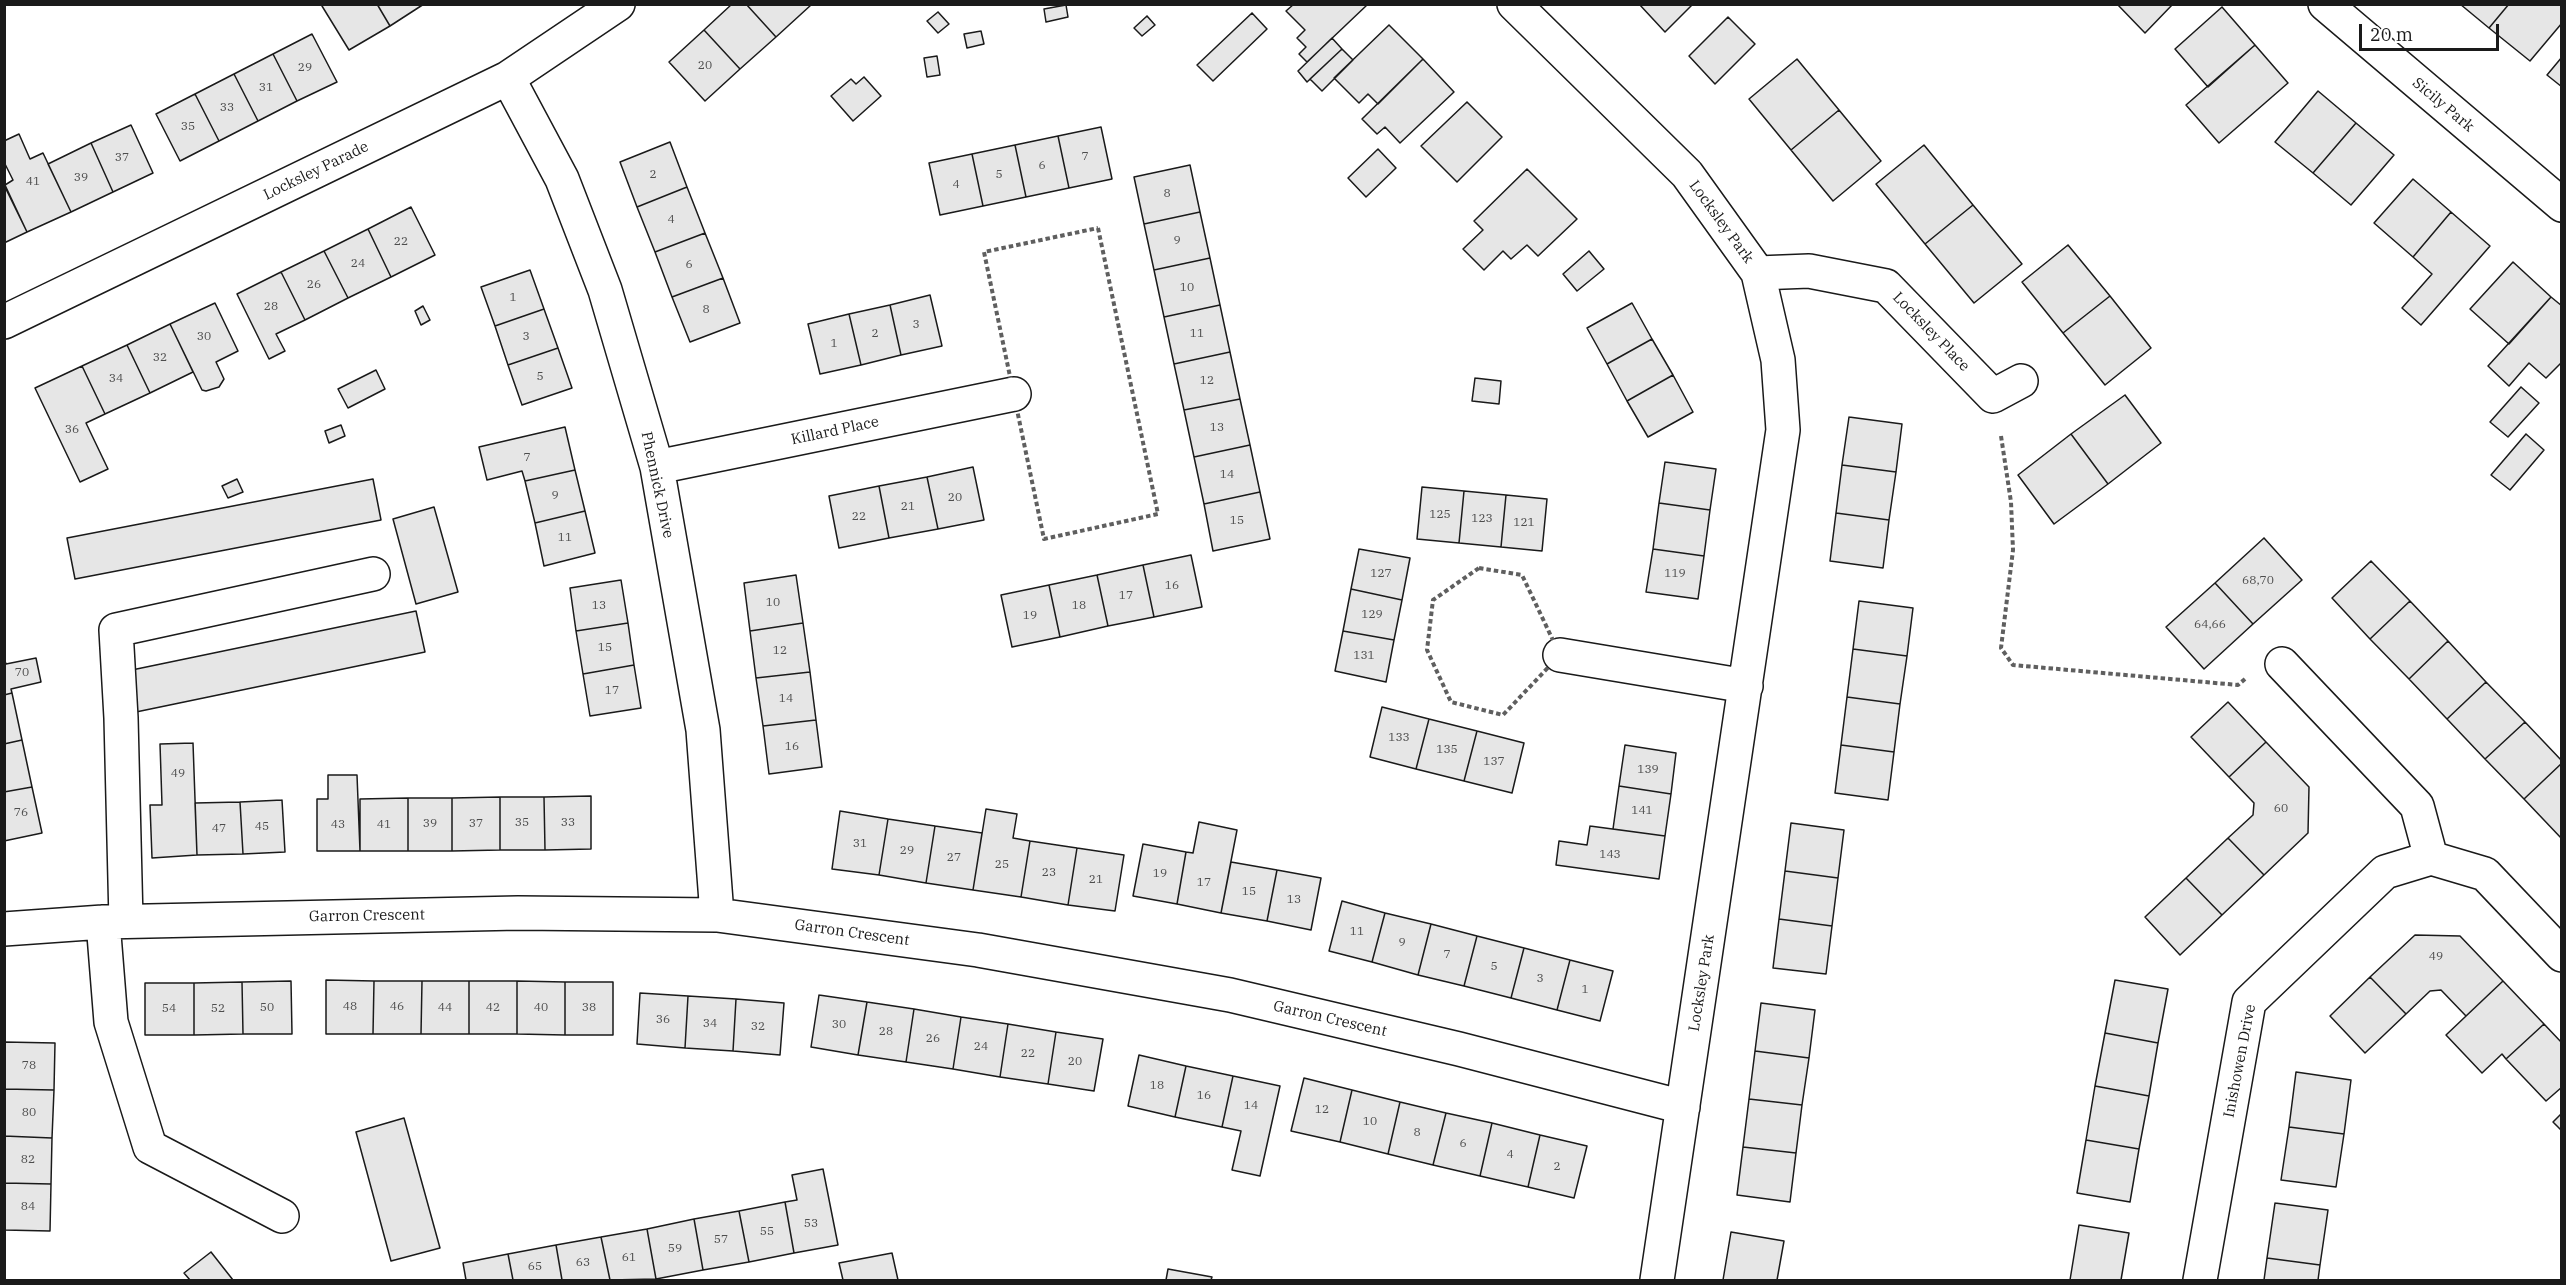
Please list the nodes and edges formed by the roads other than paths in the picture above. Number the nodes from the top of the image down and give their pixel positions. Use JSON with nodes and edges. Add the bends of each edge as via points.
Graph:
{"nodes":[{"id":1,"x":618,"y":4,"type":"edge"},
{"id":2,"x":1514,"y":4,"type":"edge"},
{"id":3,"x":2325,"y":4,"type":"edge"},
{"id":4,"x":508,"y":78,"type":"junction"},
{"id":5,"x":2562,"y":206,"type":"edge"},
{"id":6,"x":1758,"y":273,"type":"junction"},
{"id":7,"x":4,"y":322,"type":"edge"},
{"id":8,"x":2021,"y":381,"type":"dead end"},
{"id":9,"x":1014,"y":394,"type":"road end"},
{"id":10,"x":657,"y":467,"type":"junction"},
{"id":11,"x":373,"y":574,"type":"dead end"},
{"id":12,"x":1560,"y":655,"type":"road end"},
{"id":13,"x":2282,"y":664,"type":"road end"},
{"id":14,"x":1746,"y":686,"type":"junction"},
{"id":15,"x":2431,"y":858,"type":"junction"},
{"id":16,"x":717,"y":915,"type":"junction"},
{"id":17,"x":114,"y":921,"type":"junction"},
{"id":18,"x":4,"y":929,"type":"edge"},
{"id":19,"x":2562,"y":955,"type":"edge"},
{"id":20,"x":1683,"y":1107,"type":"junction"},
{"id":21,"x":282,"y":1216,"type":"dead end"},
{"id":22,"x":1657,"y":1281,"type":"edge"},
{"id":23,"x":2200,"y":1281,"type":"edge"}],
"edges":[{"from":1,"to":4,"type":"street","name":"Locksley Parade"},
{"from":2,"to":6,"type":"street","name":"Locksley Park","via":[[1687,174]]},
{"from":3,"to":5,"type":"street","name":"Sicily Park"},
{"from":4,"to":7,"type":"street","name":"Locksley Parade"},
{"from":4,"to":10,"type":"street","name":"Phennick Drive","via":[[562,179],[605,290]]},
{"from":6,"to":8,"type":"street","name":"Locksley Place","via":[[1809,271],[1886,286],[1993,396]]},
{"from":6,"to":14,"type":"street","name":"Locksley Park","via":[[1779,360],[1783,430]]},
{"from":9,"to":10,"type":"street","name":"Killard Place"},
{"from":10,"to":16,"type":"street","name":"Phennick Drive","via":[[703,730]]},
{"from":11,"to":17,"type":"street","via":[[116,630],[121,718]]},
{"from":12,"to":14,"type":"street"},
{"from":13,"to":15,"type":"street","via":[[2417,806]]},
{"from":14,"to":20,"type":"street","name":"Locksley Park"},
{"from":15,"to":19,"type":"street","via":[[2485,873]]},
{"from":15,"to":23,"type":"street","name":"Inishowen Drive","via":[[2385,872],[2249,1002]]},
{"from":16,"to":17,"type":"street","name":"Garron Crescent","via":[[518,913]]},
{"from":16,"to":20,"type":"street","name":"Garron Crescent","via":[[978,950],[1230,995]]},
{"from":17,"to":18,"type":"street","name":"Garron Crescent"},
{"from":17,"to":21,"type":"street","via":[[111,1022],[150,1147]]},
{"from":20,"to":22,"type":"street","name":"Locksley Park"}]}
